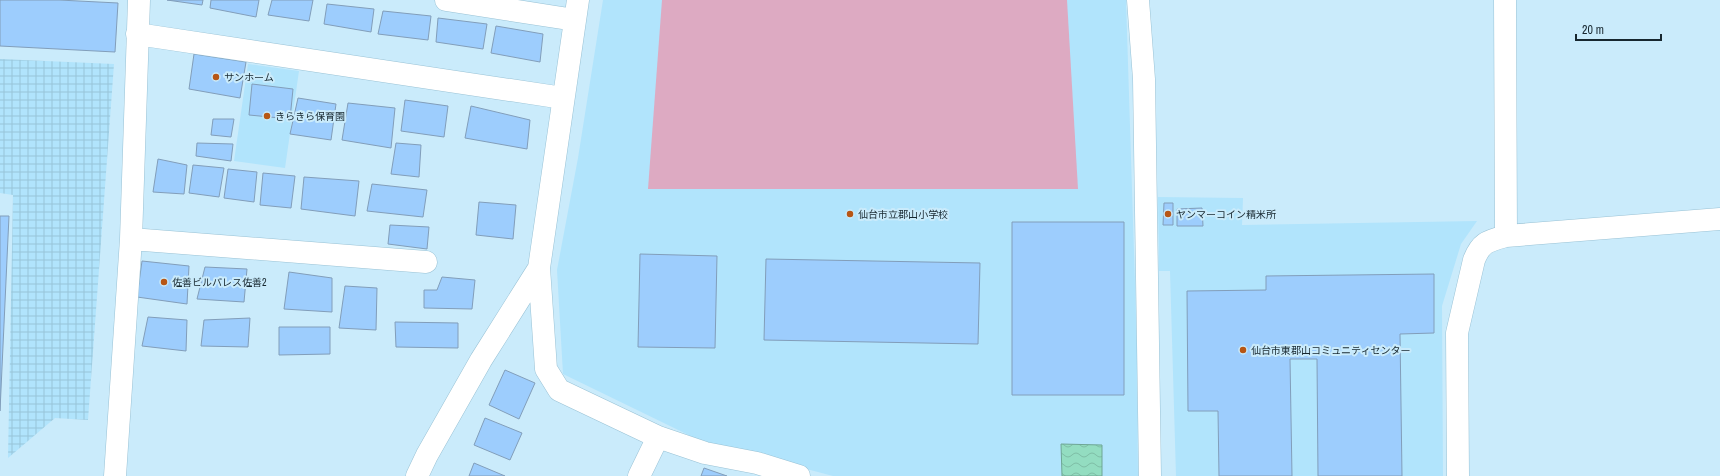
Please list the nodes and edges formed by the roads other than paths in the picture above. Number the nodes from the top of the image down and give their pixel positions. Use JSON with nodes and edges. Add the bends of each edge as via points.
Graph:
{"nodes":[{"id":1,"x":139,"y":0,"type":"edge"},
{"id":2,"x":446,"y":0,"type":"edge"},
{"id":3,"x":1138,"y":0,"type":"edge"},
{"id":4,"x":1505,"y":0,"type":"edge"},
{"id":5,"x":576,"y":10,"type":"edge"},
{"id":6,"x":137,"y":34,"type":"junction"},
{"id":7,"x":563,"y":98,"type":"junction"},
{"id":8,"x":1720,"y":219,"type":"edge"},
{"id":9,"x":1506,"y":236,"type":"junction"},
{"id":10,"x":131,"y":239,"type":"junction"},
{"id":11,"x":426,"y":262,"type":"dead end"},
{"id":12,"x":539,"y":268,"type":"junction"},
{"id":13,"x":658,"y":437,"type":"junction"},
{"id":14,"x":115,"y":476,"type":"edge"},
{"id":15,"x":417,"y":476,"type":"edge"},
{"id":16,"x":640,"y":476,"type":"edge"},
{"id":17,"x":799,"y":476,"type":"edge"},
{"id":18,"x":1150,"y":476,"type":"edge"},
{"id":19,"x":1458,"y":476,"type":"edge"}],
"edges":[{"from":1,"to":6,"type":"street"},
{"from":2,"to":5,"type":"street"},
{"from":3,"to":18,"type":"street","via":[[1144,79]]},
{"from":4,"to":9,"type":"street"},
{"from":5,"to":7,"type":"street"},
{"from":6,"to":7,"type":"street"},
{"from":6,"to":10,"type":"street"},
{"from":7,"to":12,"type":"street"},
{"from":8,"to":9,"type":"street"},
{"from":9,"to":19,"type":"street","via":[[1486,242],[1478,250],[1457,333]]},
{"from":10,"to":11,"type":"street"},
{"from":10,"to":14,"type":"street"},
{"from":12,"to":13,"type":"street","via":[[546,369],[559,390]]},
{"from":12,"to":15,"type":"street","via":[[481,360]]},
{"from":13,"to":16,"type":"street"},
{"from":13,"to":17,"type":"street","via":[[705,453],[756,463]]}]}
